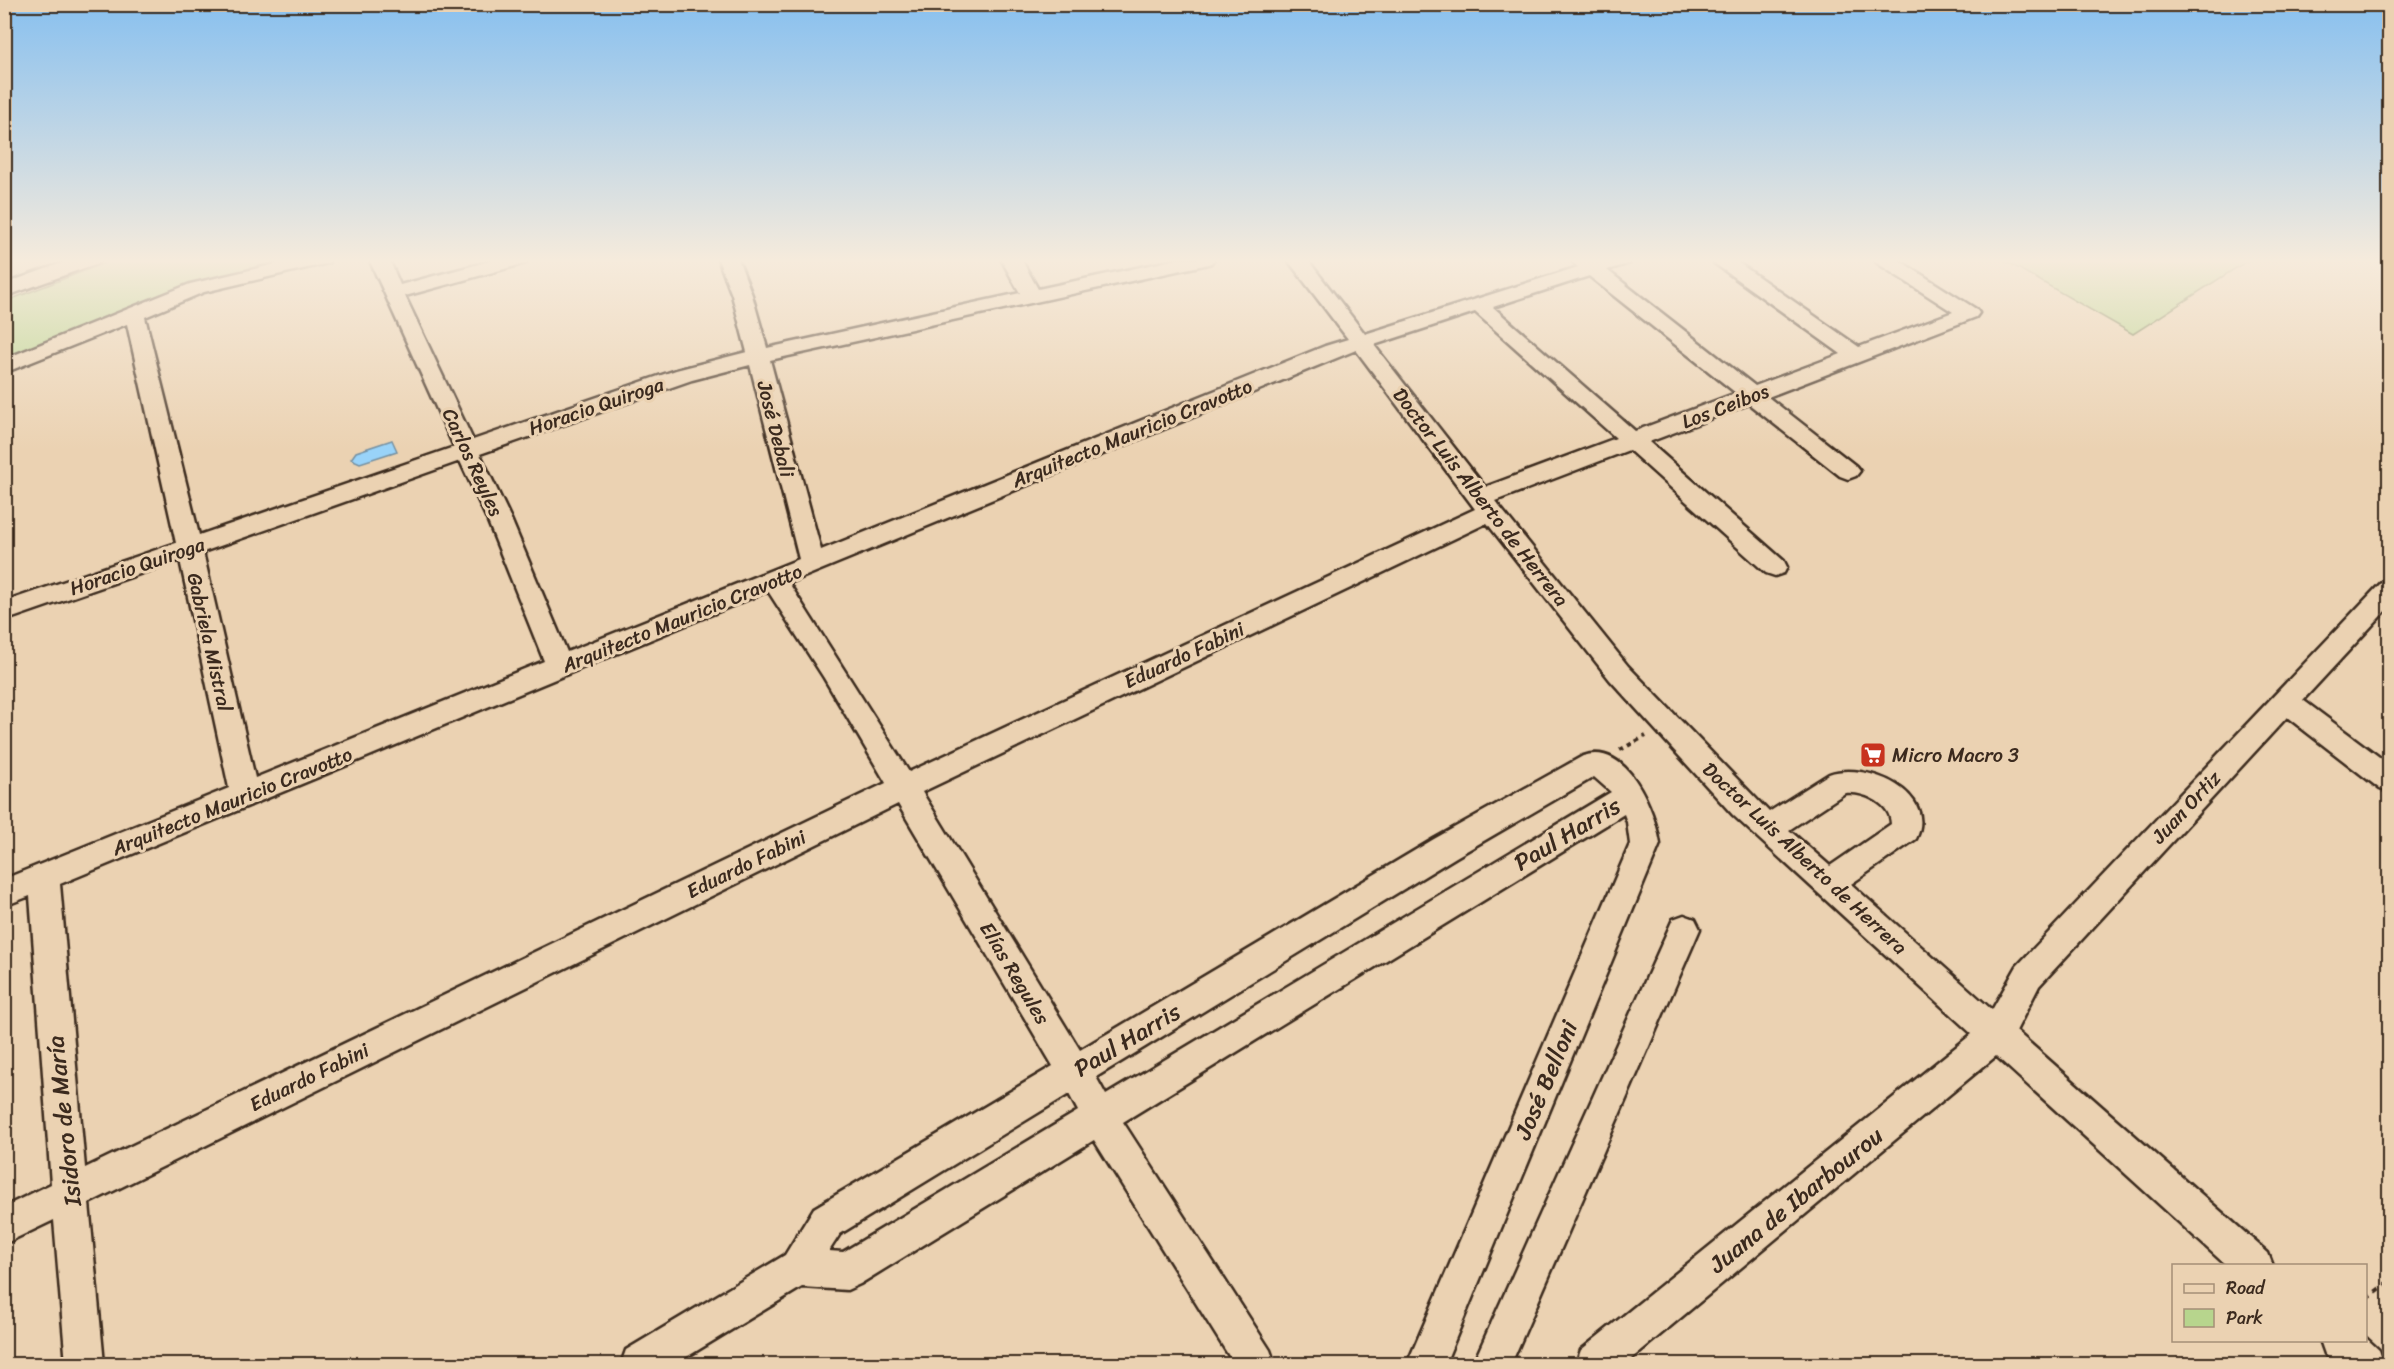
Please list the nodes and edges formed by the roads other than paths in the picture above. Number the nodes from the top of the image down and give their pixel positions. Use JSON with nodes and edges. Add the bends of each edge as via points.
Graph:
{"nodes":[{"id":1,"x":110,"y":323,"type":"edge"},
{"id":2,"x":137,"y":323,"type":"edge"},
{"id":3,"x":407,"y":323,"type":"edge"},
{"id":4,"x":750,"y":323,"type":"edge"},
{"id":5,"x":907,"y":323,"type":"edge"},
{"id":6,"x":1346,"y":323,"type":"edge"},
{"id":7,"x":1418,"y":323,"type":"edge"},
{"id":8,"x":1500,"y":323,"type":"edge"},
{"id":9,"x":1660,"y":323,"type":"edge"},
{"id":10,"x":1811,"y":323,"type":"edge"},
{"id":11,"x":1943,"y":323,"type":"edge"},
{"id":12,"x":1360,"y":341,"type":"junction"},
{"id":13,"x":759,"y":356,"type":"junction"},
{"id":14,"x":1857,"y":356,"type":"junction"},
{"id":15,"x":4,"y":366,"type":"edge"},
{"id":16,"x":1752,"y":395,"type":"junction"},
{"id":17,"x":1634,"y":440,"type":"junction"},
{"id":18,"x":468,"y":450,"type":"junction"},
{"id":19,"x":1848,"y":471,"type":"dead end"},
{"id":20,"x":1485,"y":505,"type":"junction"},
{"id":21,"x":189,"y":548,"type":"junction"},
{"id":22,"x":813,"y":565,"type":"junction"},
{"id":23,"x":1775,"y":567,"type":"dead end"},
{"id":24,"x":774,"y":580,"type":"junction"},
{"id":25,"x":2390,"y":589,"type":"edge"},
{"id":26,"x":4,"y":612,"type":"edge"},
{"id":27,"x":560,"y":668,"type":"junction"},
{"id":28,"x":2286,"y":702,"type":"junction"},
{"id":29,"x":2390,"y":781,"type":"edge"},
{"id":30,"x":903,"y":788,"type":"junction"},
{"id":31,"x":245,"y":795,"type":"junction"},
{"id":32,"x":1630,"y":795,"type":"junction"},
{"id":33,"x":1768,"y":828,"type":"junction"},
{"id":34,"x":44,"y":877,"type":"junction"},
{"id":35,"x":1829,"y":883,"type":"junction"},
{"id":36,"x":4,"y":893,"type":"edge"},
{"id":37,"x":1684,"y":929,"type":"dead end"},
{"id":38,"x":1996,"y":1035,"type":"junction"},
{"id":39,"x":1075,"y":1072,"type":"junction"},
{"id":40,"x":1100,"y":1118,"type":"junction"},
{"id":41,"x":72,"y":1193,"type":"junction"},
{"id":42,"x":4,"y":1226,"type":"edge"},
{"id":43,"x":2253,"y":1264,"type":"edge"},
{"id":44,"x":798,"y":1268,"type":"junction"},
{"id":45,"x":2340,"y":1342,"type":"edge"},
{"id":46,"x":85,"y":1365,"type":"edge"},
{"id":47,"x":640,"y":1365,"type":"edge"},
{"id":48,"x":1256,"y":1365,"type":"edge"},
{"id":49,"x":1426,"y":1365,"type":"edge"},
{"id":50,"x":1492,"y":1365,"type":"edge"},
{"id":51,"x":1595,"y":1365,"type":"edge"},
{"id":52,"x":2366,"y":1365,"type":"edge"}],
"edges":[{"from":1,"to":15,"type":"street"},
{"from":2,"to":21,"type":"street","name":"Gabriela Mistral"},
{"from":3,"to":18,"type":"street","name":"Carlos Reyles"},
{"from":4,"to":13,"type":"street","name":"José Debali"},
{"from":5,"to":13,"type":"street","name":"Horacio Quiroga"},
{"from":6,"to":12,"type":"street","name":"Doctor Luis Alberto de Herrera"},
{"from":7,"to":12,"type":"street","name":"Arquitecto Mauricio Cravotto"},
{"from":8,"to":17,"type":"street"},
{"from":9,"to":16,"type":"street"},
{"from":10,"to":14,"type":"street"},
{"from":11,"to":14,"type":"street","name":"Los Ceibos"},
{"from":12,"to":20,"type":"street","name":"Doctor Luis Alberto de Herrera"},
{"from":12,"to":22,"type":"street","name":"Arquitecto Mauricio Cravotto"},
{"from":13,"to":18,"type":"street","name":"Horacio Quiroga","via":[[684,375]]},
{"from":13,"to":22,"type":"street","name":"José Debali"},
{"from":14,"to":16,"type":"street","name":"Los Ceibos"},
{"from":16,"to":17,"type":"street","name":"Los Ceibos"},
{"from":16,"to":19,"type":"street"},
{"from":17,"to":20,"type":"street","name":"Los Ceibos"},
{"from":17,"to":23,"type":"street"},
{"from":18,"to":21,"type":"street","name":"Horacio Quiroga"},
{"from":18,"to":27,"type":"street","name":"Carlos Reyles"},
{"from":20,"to":30,"type":"street","name":"Eduardo Fabini"},
{"from":20,"to":33,"type":"street","name":"Doctor Luis Alberto de Herrera","via":[[1619,673]]},
{"from":21,"to":26,"type":"street","name":"Horacio Quiroga"},
{"from":21,"to":31,"type":"street","name":"Gabriela Mistral"},
{"from":22,"to":24,"type":"street","name":"Arquitecto Mauricio Cravotto"},
{"from":24,"to":27,"type":"street","name":"Arquitecto Mauricio Cravotto"},
{"from":24,"to":30,"type":"street","name":"Elías Regules"},
{"from":25,"to":28,"type":"street","name":"Juan Ortiz"},
{"from":27,"to":31,"type":"street","name":"Arquitecto Mauricio Cravotto"},
{"from":28,"to":29,"type":"street"},
{"from":28,"to":38,"type":"street","name":"Juan Ortiz","via":[[2028,976]]},
{"from":30,"to":39,"type":"street","name":"Elías Regules"},
{"from":30,"to":41,"type":"street","name":"Eduardo Fabini"},
{"from":31,"to":34,"type":"street","name":"Arquitecto Mauricio Cravotto"},
{"from":32,"to":39,"type":"street","name":"Paul Harris","via":[[1608,770],[1593,764],[1445,848]]},
{"from":32,"to":40,"type":"street","name":"Paul Harris"},
{"from":32,"to":49,"type":"street","name":"José Belloni","via":[[1642,822],[1645,844]]},
{"from":33,"to":35,"type":"street","name":"Doctor Luis Alberto de Herrera"},
{"from":33,"to":35,"type":"street","via":[[1848,780],[1873,786],[1902,807],[1908,819],[1906,830]]},
{"from":34,"to":36,"type":"street","name":"Arquitecto Mauricio Cravotto"},
{"from":34,"to":41,"type":"street","name":"Isidoro de María","via":[[49,969]]},
{"from":35,"to":38,"type":"street","name":"Doctor Luis Alberto de Herrera"},
{"from":37,"to":50,"type":"street"},
{"from":38,"to":43,"type":"street","name":"Doctor Luis Alberto de Herrera"},
{"from":38,"to":51,"type":"street","name":"Juana de Ibarbourou"},
{"from":39,"to":40,"type":"street","name":"Elías Regules"},
{"from":39,"to":44,"type":"street","name":"Paul Harris","via":[[827,1221]]},
{"from":40,"to":44,"type":"street","name":"Paul Harris","via":[[847,1271]]},
{"from":40,"to":48,"type":"street","name":"Elías Regules"},
{"from":41,"to":42,"type":"street","name":"Eduardo Fabini"},
{"from":41,"to":46,"type":"street","name":"Isidoro de María"},
{"from":44,"to":47,"type":"street","name":"Paul Harris"},
{"from":45,"to":52,"type":"street"}]}
